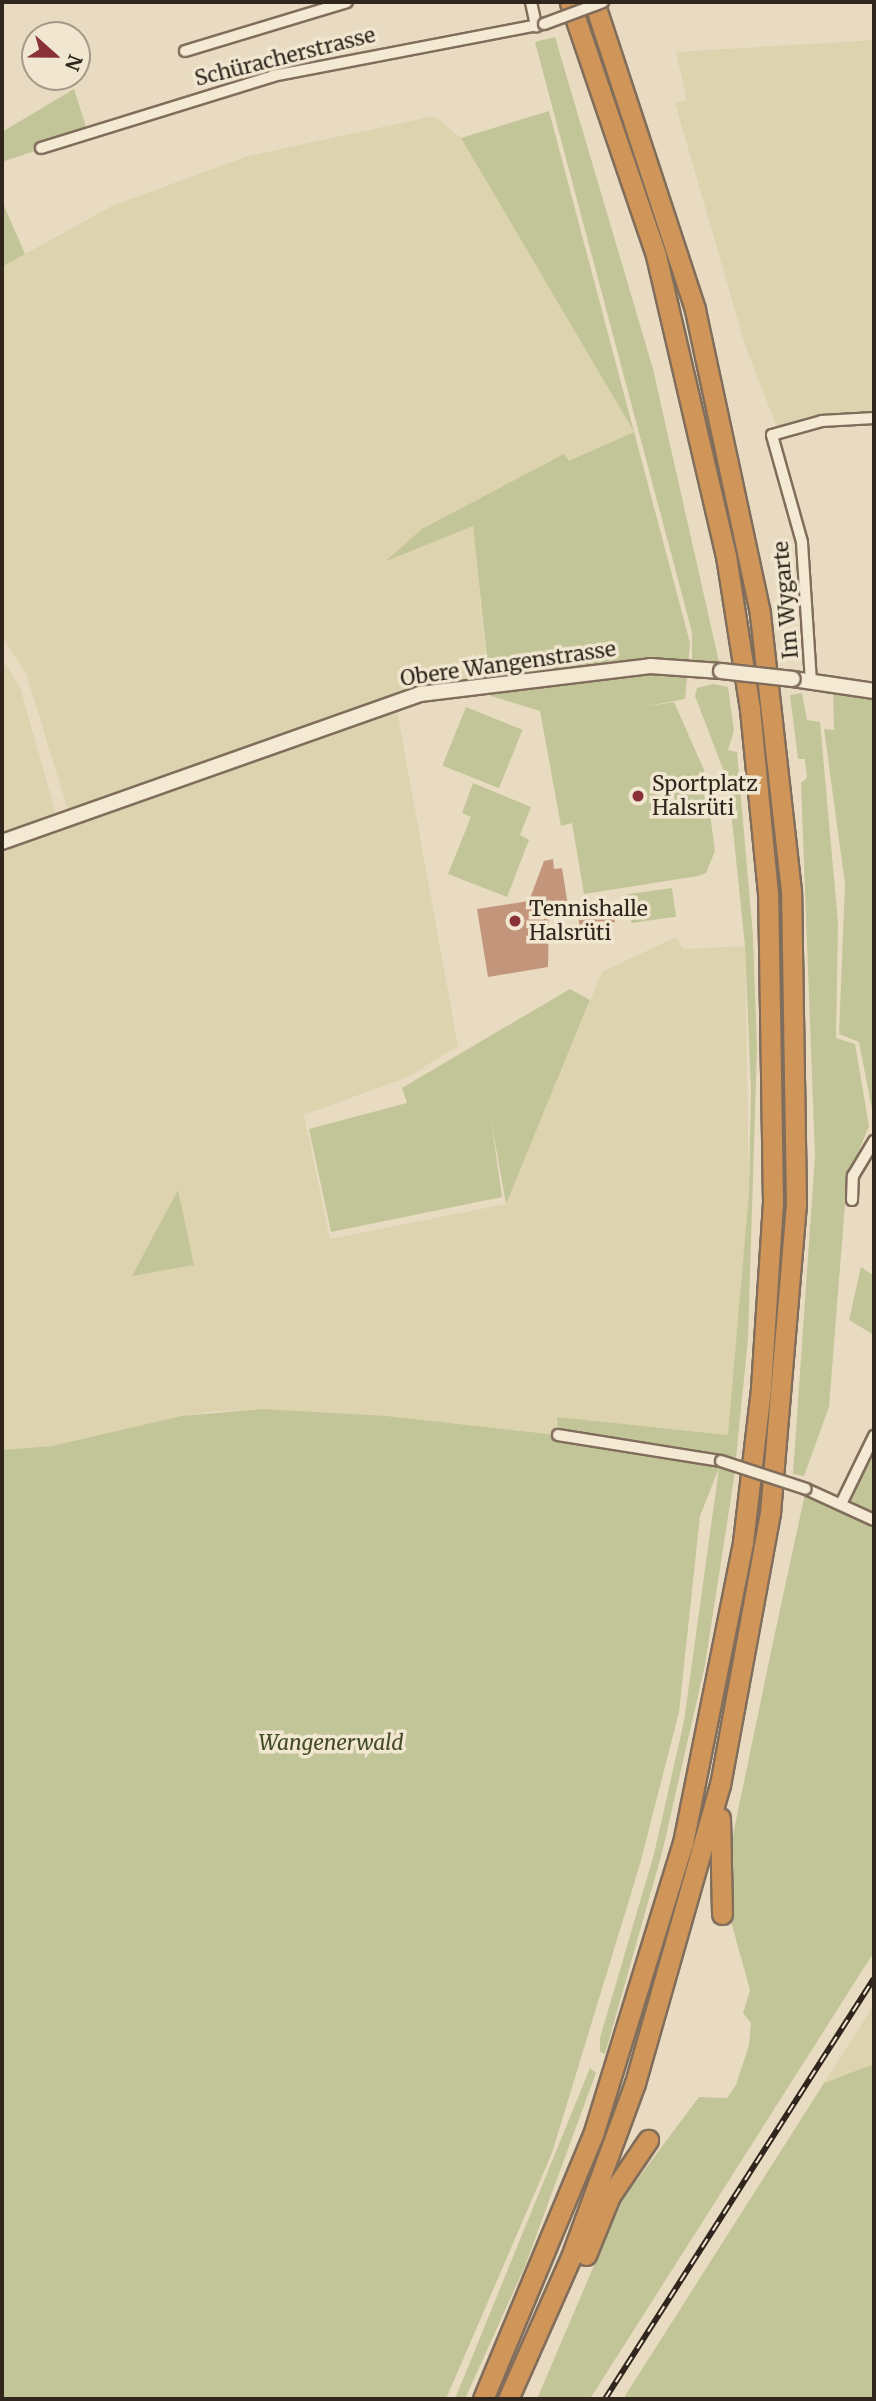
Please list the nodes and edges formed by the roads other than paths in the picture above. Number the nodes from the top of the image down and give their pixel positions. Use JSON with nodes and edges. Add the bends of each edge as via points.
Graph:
{"nodes":[{"id":1,"x":347,"y":2,"type":"edge"},
{"id":2,"x":531,"y":2,"type":"edge"},
{"id":3,"x":570,"y":2,"type":"edge"},
{"id":4,"x":594,"y":2,"type":"edge"},
{"id":5,"x":605,"y":2,"type":"edge"},
{"id":6,"x":540,"y":25,"type":"junction"},
{"id":7,"x":184,"y":51,"type":"dead end"},
{"id":8,"x":41,"y":148,"type":"dead end"},
{"id":9,"x":695,"y":309,"type":"junction"},
{"id":10,"x":874,"y":418,"type":"edge"},
{"id":11,"x":811,"y":682,"type":"junction"},
{"id":12,"x":874,"y":691,"type":"edge"},
{"id":13,"x":2,"y":842,"type":"edge"},
{"id":14,"x":874,"y":1141,"type":"edge"},
{"id":15,"x":852,"y":1200,"type":"dead end"},
{"id":16,"x":558,"y":1435,"type":"dead end"},
{"id":17,"x":874,"y":1436,"type":"edge"},
{"id":18,"x":841,"y":1504,"type":"junction"},
{"id":19,"x":874,"y":1520,"type":"edge"},
{"id":20,"x":720,"y":1784,"type":"junction"},
{"id":21,"x":722,"y":1914,"type":"dead end"},
{"id":22,"x":648,"y":2140,"type":"dead end"},
{"id":23,"x":522,"y":2371,"type":"junction"},
{"id":24,"x":483,"y":2399,"type":"edge"},
{"id":25,"x":508,"y":2399,"type":"edge"}],
"edges":[{"from":1,"to":7,"type":"street"},
{"from":2,"to":6,"type":"street"},
{"from":3,"to":24,"type":"highway","via":[[656,255],[726,556],[766,869],[774,1017],[774,1202],[764,1363],[744,1532],[683,1843],[593,2135]]},
{"from":4,"to":9,"type":"highway"},
{"from":5,"to":6,"type":"street","name":"Schüracherstrasse","bridge":true},
{"from":5,"to":9,"type":"highway","via":[[682,244]]},
{"from":6,"to":8,"type":"street","name":"Schüracherstrasse","via":[[273,76]]},
{"from":9,"to":20,"type":"highway","via":[[735,478],[768,669],[790,879],[798,1041],[796,1203],[784,1390],[759,1588]]},
{"from":10,"to":11,"type":"street","name":"Im Wygarte","via":[[822,421],[772,435],[802,542]]},
{"from":11,"to":12,"type":"street","name":"Obere Wangenstrasse"},
{"from":11,"to":13,"type":"street","name":"Obere Wangenstrasse","bridge":true,"via":[[650,666],[420,694]]},
{"from":14,"to":15,"type":"street","via":[[853,1176]]},
{"from":16,"to":18,"type":"street","bridge":true,"via":[[721,1461]]},
{"from":17,"to":18,"type":"street"},
{"from":18,"to":19,"type":"street"},
{"from":20,"to":21,"type":"highway"},
{"from":20,"to":23,"type":"highway","via":[[635,2083]]},
{"from":22,"to":23,"type":"highway","via":[[610,2196],[564,2307]]},
{"from":23,"to":25,"type":"highway"}]}
